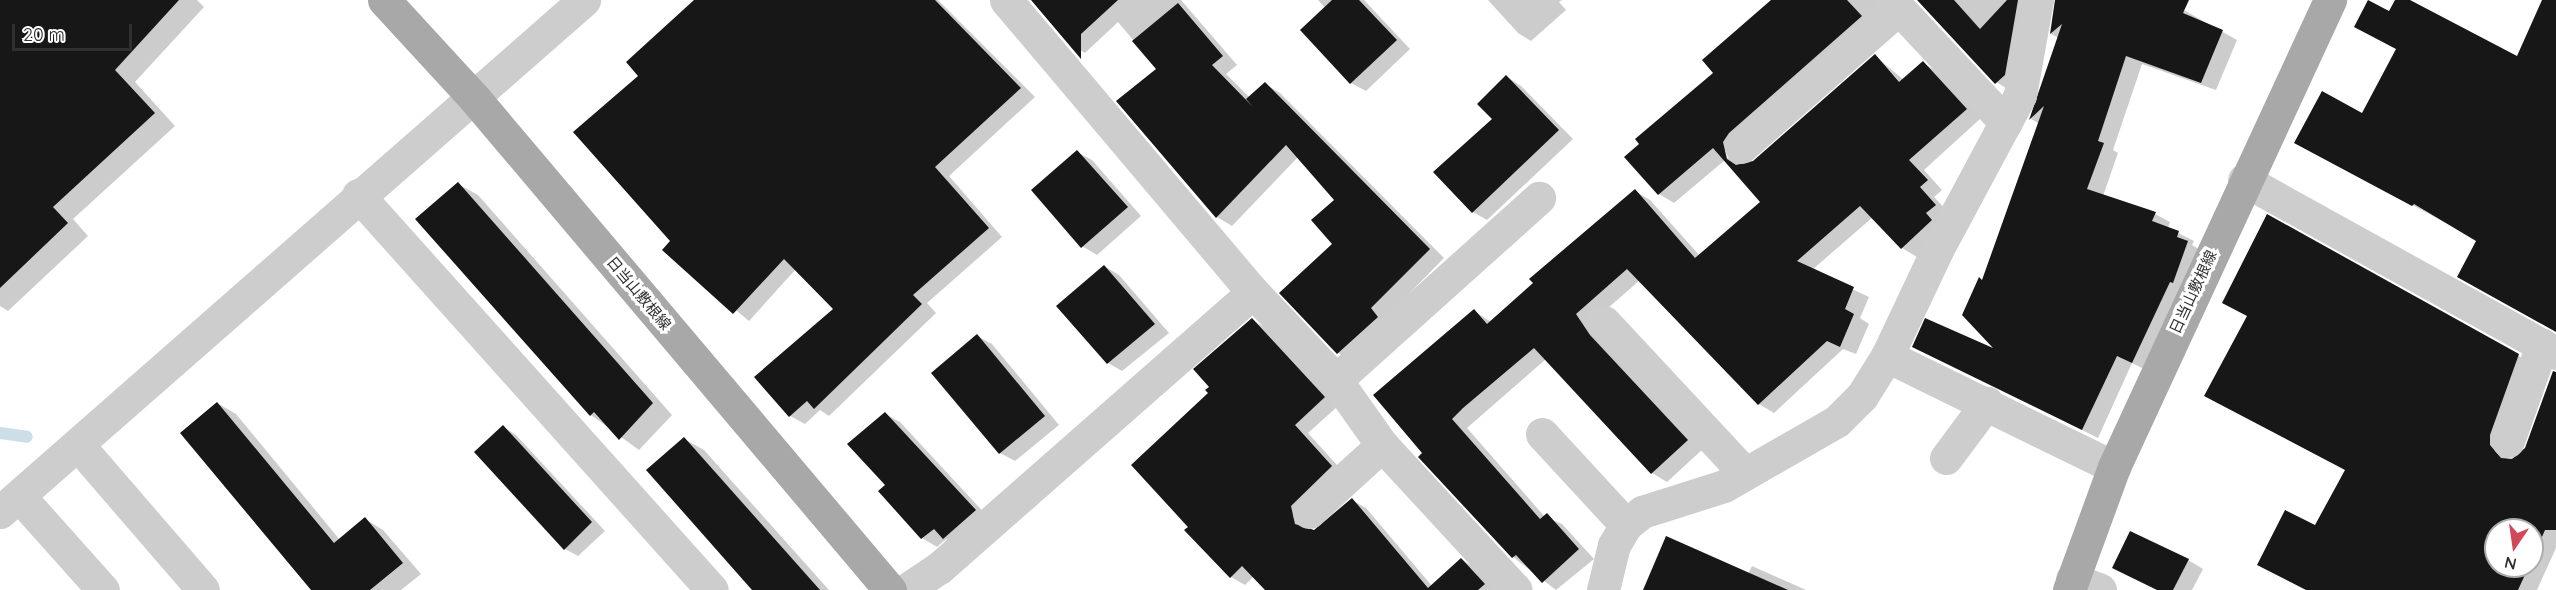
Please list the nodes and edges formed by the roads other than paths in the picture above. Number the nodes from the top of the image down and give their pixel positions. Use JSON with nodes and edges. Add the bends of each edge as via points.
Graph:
{"nodes":[{"id":1,"x":384,"y":0,"type":"edge"},
{"id":2,"x":584,"y":0,"type":"edge"},
{"id":3,"x":1006,"y":0,"type":"edge"},
{"id":4,"x":2037,"y":0,"type":"edge"},
{"id":5,"x":2330,"y":0,"type":"edge"},
{"id":6,"x":1895,"y":4,"type":"edge"},
{"id":7,"x":475,"y":99,"type":"junction"},
{"id":8,"x":2006,"y":123,"type":"junction"},
{"id":9,"x":1741,"y":147,"type":"dead end"},
{"id":10,"x":2244,"y":180,"type":"junction"},
{"id":11,"x":358,"y":195,"type":"junction"},
{"id":12,"x":1539,"y":198,"type":"dead end"},
{"id":13,"x":1253,"y":292,"type":"junction"},
{"id":14,"x":1604,"y":322,"type":"dead end"},
{"id":15,"x":2549,"y":349,"type":"edge"},
{"id":16,"x":1887,"y":356,"type":"junction"},
{"id":17,"x":1336,"y":381,"type":"junction"},
{"id":18,"x":1987,"y":403,"type":"junction"},
{"id":19,"x":1542,"y":434,"type":"dead end"},
{"id":20,"x":2508,"y":441,"type":"dead end"},
{"id":21,"x":78,"y":445,"type":"junction"},
{"id":22,"x":1382,"y":446,"type":"junction"},
{"id":23,"x":1946,"y":458,"type":"dead end"},
{"id":24,"x":2114,"y":467,"type":"junction"},
{"id":25,"x":1745,"y":473,"type":"junction"},
{"id":26,"x":10,"y":504,"type":"edge"},
{"id":27,"x":1309,"y":512,"type":"dead end"},
{"id":28,"x":1626,"y":525,"type":"junction"},
{"id":29,"x":2080,"y":586,"type":"edge"},
{"id":30,"x":103,"y":590,"type":"edge"},
{"id":31,"x":203,"y":590,"type":"edge"},
{"id":32,"x":712,"y":590,"type":"edge"},
{"id":33,"x":890,"y":590,"type":"edge"},
{"id":34,"x":906,"y":590,"type":"edge"},
{"id":35,"x":1516,"y":590,"type":"edge"},
{"id":36,"x":1603,"y":590,"type":"edge"}],
"edges":[{"from":1,"to":7,"type":"main road","name":"日当山敷根線"},
{"from":2,"to":7,"type":"street"},
{"from":3,"to":13,"type":"street"},
{"from":4,"to":8,"type":"street","via":[[2020,95]]},
{"from":5,"to":10,"type":"main road","name":"日当山敷根線"},
{"from":6,"to":8,"type":"street"},
{"from":6,"to":9,"type":"street"},
{"from":7,"to":11,"type":"street"},
{"from":7,"to":33,"type":"main road","name":"日当山敷根線"},
{"from":8,"to":16,"type":"street","via":[[1937,250]]},
{"from":10,"to":15,"type":"street"},
{"from":10,"to":24,"type":"main road","name":"日当山敷根線"},
{"from":11,"to":21,"type":"street"},
{"from":11,"to":32,"type":"street"},
{"from":12,"to":17,"type":"street"},
{"from":13,"to":17,"type":"street"},
{"from":13,"to":34,"type":"street","via":[[939,568]]},
{"from":14,"to":25,"type":"street"},
{"from":15,"to":20,"type":"street"},
{"from":16,"to":18,"type":"street"},
{"from":16,"to":25,"type":"street","via":[[1862,396],[1837,422]]},
{"from":17,"to":22,"type":"street"},
{"from":18,"to":23,"type":"street"},
{"from":18,"to":24,"type":"street"},
{"from":19,"to":28,"type":"street"},
{"from":21,"to":26,"type":"street"},
{"from":21,"to":31,"type":"street"},
{"from":22,"to":27,"type":"street"},
{"from":22,"to":35,"type":"street"},
{"from":24,"to":29,"type":"main road","name":"日当山敷根線"},
{"from":25,"to":28,"type":"street","via":[[1713,490],[1650,508]]},
{"from":26,"to":30,"type":"street"},
{"from":28,"to":36,"type":"street","via":[[1614,545]]}]}
